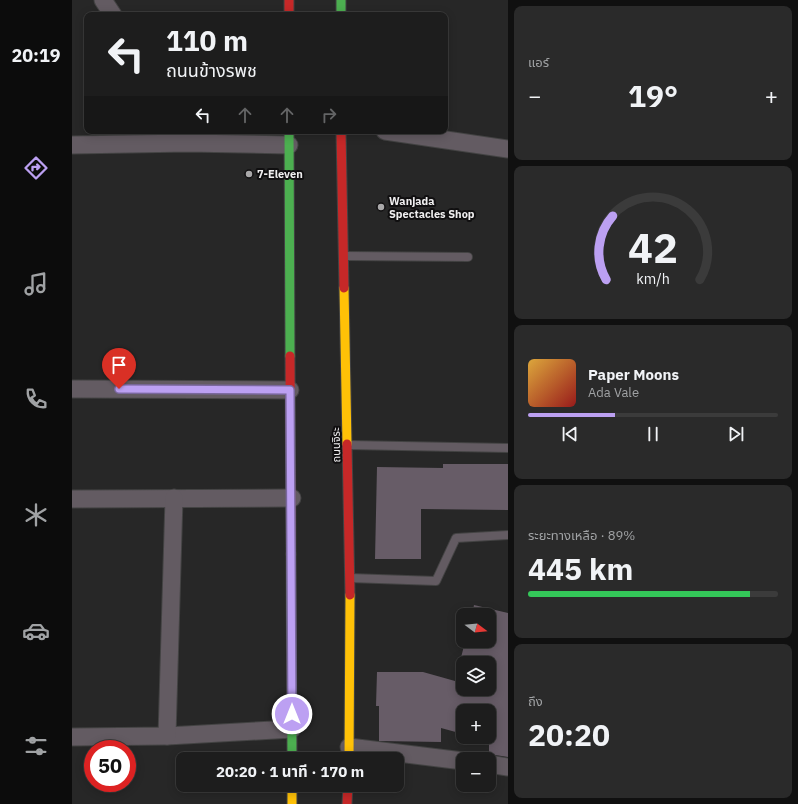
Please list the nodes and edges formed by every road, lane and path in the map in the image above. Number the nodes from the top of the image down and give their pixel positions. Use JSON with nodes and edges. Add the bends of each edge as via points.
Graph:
{"nodes":[{"id":1,"x":103,"y":0,"type":"edge"},
{"id":2,"x":289,"y":0,"type":"edge"},
{"id":3,"x":341,"y":0,"type":"edge"},
{"id":4,"x":111,"y":12,"type":"edge"},
{"id":5,"x":289,"y":12,"type":"edge"},
{"id":6,"x":341,"y":12,"type":"edge"},
{"id":7,"x":341,"y":134,"type":"edge"},
{"id":8,"x":406,"y":134,"type":"edge"},
{"id":9,"x":289,"y":138,"type":"edge"},
{"id":10,"x":72,"y":146,"type":"edge"},
{"id":11,"x":508,"y":149,"type":"edge"},
{"id":12,"x":344,"y":256,"type":"junction"},
{"id":13,"x":468,"y":257,"type":"dead end"},
{"id":14,"x":72,"y":389,"type":"edge"},
{"id":15,"x":290,"y":390,"type":"junction"},
{"id":16,"x":348,"y":445,"type":"junction"},
{"id":17,"x":508,"y":448,"type":"edge"},
{"id":18,"x":174,"y":498,"type":"junction"},
{"id":19,"x":292,"y":498,"type":"junction"},
{"id":20,"x":72,"y":499,"type":"edge"},
{"id":21,"x":508,"y":535,"type":"edge"},
{"id":22,"x":350,"y":578,"type":"junction"},
{"id":23,"x":292,"y":729,"type":"junction"},
{"id":24,"x":168,"y":736,"type":"junction"},
{"id":25,"x":72,"y":737,"type":"edge"},
{"id":26,"x":292,"y":752,"type":"edge"},
{"id":27,"x":349,"y":752,"type":"edge"},
{"id":28,"x":404,"y":757,"type":"edge"},
{"id":29,"x":456,"y":761,"type":"edge"},
{"id":30,"x":496,"y":765,"type":"edge"},
{"id":31,"x":508,"y":767,"type":"edge"},
{"id":32,"x":292,"y":792,"type":"edge"},
{"id":33,"x":348,"y":792,"type":"edge"},
{"id":34,"x":292,"y":804,"type":"edge"},
{"id":35,"x":347,"y":804,"type":"edge"}],
"edges":[{"from":1,"to":4,"type":"street"},
{"from":2,"to":5,"type":"main road"},
{"from":3,"to":6,"type":"main road"},
{"from":7,"to":12,"type":"main road","name":"ถนนจิระ"},
{"from":8,"to":11,"type":"street"},
{"from":9,"to":10,"type":"street"},
{"from":9,"to":15,"type":"main road"},
{"from":12,"to":13,"type":"lane"},
{"from":12,"to":16,"type":"main road","name":"ถนนจิระ"},
{"from":14,"to":15,"type":"street"},
{"from":15,"to":19,"type":"main road"},
{"from":16,"to":17,"type":"lane"},
{"from":16,"to":22,"type":"main road","name":"ถนนจิระ"},
{"from":18,"to":19,"type":"street"},
{"from":18,"to":20,"type":"street"},
{"from":18,"to":24,"type":"street"},
{"from":19,"to":23,"type":"main road"},
{"from":21,"to":22,"type":"lane","via":[[456,538],[436,581]]},
{"from":22,"to":27,"type":"main road","name":"ถนนจิระ"},
{"from":23,"to":24,"type":"street"},
{"from":23,"to":26,"type":"main road"},
{"from":24,"to":25,"type":"street"},
{"from":28,"to":29,"type":"street"},
{"from":30,"to":31,"type":"street"},
{"from":32,"to":34,"type":"main road"},
{"from":33,"to":35,"type":"main road"}]}
